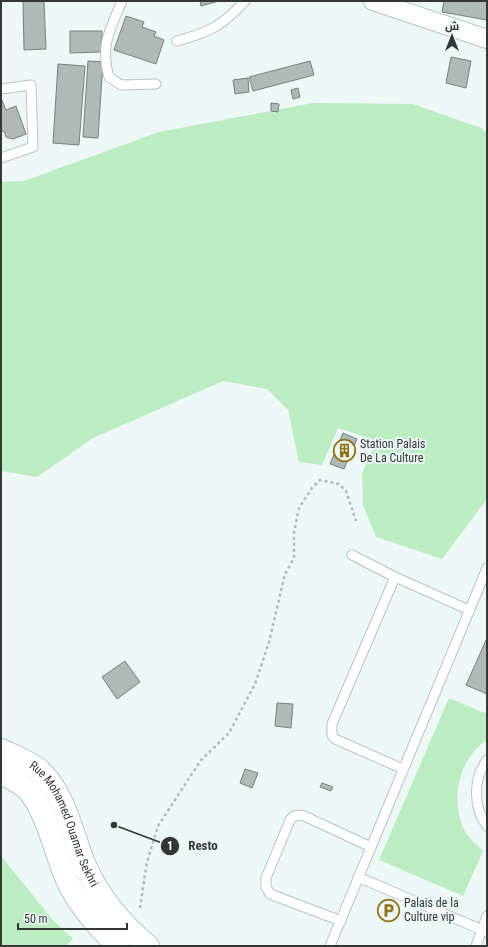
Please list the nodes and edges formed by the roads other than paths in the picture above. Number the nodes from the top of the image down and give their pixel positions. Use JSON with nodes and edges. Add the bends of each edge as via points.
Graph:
{"nodes":[{"id":1,"x":122,"y":1,"type":"edge"},
{"id":2,"x":245,"y":1,"type":"edge"},
{"id":3,"x":373,"y":1,"type":"edge"},
{"id":4,"x":487,"y":39,"type":"edge"},
{"id":5,"x":177,"y":41,"type":"dead end"},
{"id":6,"x":156,"y":84,"type":"dead end"},
{"id":7,"x":1,"y":89,"type":"edge"},
{"id":8,"x":1,"y":158,"type":"edge"},
{"id":9,"x":352,"y":555,"type":"dead end"},
{"id":10,"x":487,"y":568,"type":"edge"},
{"id":11,"x":394,"y":577,"type":"junction"},
{"id":12,"x":470,"y":610,"type":"junction"},
{"id":13,"x":1,"y":750,"type":"edge"},
{"id":14,"x":487,"y":760,"type":"edge"},
{"id":15,"x":403,"y":769,"type":"junction"},
{"id":16,"x":1,"y":773,"type":"edge"},
{"id":17,"x":487,"y":826,"type":"edge"},
{"id":18,"x":371,"y":847,"type":"junction"},
{"id":19,"x":358,"y":877,"type":"junction"},
{"id":20,"x":487,"y":916,"type":"edge"},
{"id":21,"x":340,"y":921,"type":"junction"},
{"id":22,"x":485,"y":931,"type":"edge"},
{"id":23,"x":118,"y":946,"type":"edge"},
{"id":24,"x":148,"y":946,"type":"edge"},
{"id":25,"x":330,"y":946,"type":"edge"},
{"id":26,"x":476,"y":946,"type":"edge"}],
"edges":[{"from":1,"to":6,"type":"lane","via":[[108,34],[104,54],[109,77],[122,85]]},
{"from":2,"to":5,"type":"lane","via":[[230,18],[204,34]]},
{"from":3,"to":4,"type":"street"},
{"from":7,"to":8,"type":"lane","via":[[31,85],[33,147]]},
{"from":9,"to":11,"type":"lane"},
{"from":10,"to":12,"type":"lane"},
{"from":11,"to":12,"type":"lane"},
{"from":11,"to":15,"type":"lane","via":[[332,724],[332,730],[334,739]]},
{"from":12,"to":15,"type":"lane"},
{"from":13,"to":24,"type":"street","name":"Rue Mohamed Ouamar Sekhri","via":[[39,769],[53,786],[101,897]]},
{"from":14,"to":17,"type":"lane","via":[[477,783],[476,796],[476,803]]},
{"from":15,"to":18,"type":"lane"},
{"from":16,"to":23,"type":"street","via":[[29,790],[38,803],[70,884],[97,925]]},
{"from":18,"to":19,"type":"lane"},
{"from":18,"to":21,"type":"lane","via":[[302,815],[294,816],[290,820],[266,878],[266,887],[270,894]]},
{"from":19,"to":21,"type":"lane"},
{"from":19,"to":22,"type":"lane"},
{"from":20,"to":22,"type":"lane"},
{"from":21,"to":25,"type":"lane"},
{"from":22,"to":26,"type":"lane"}]}
